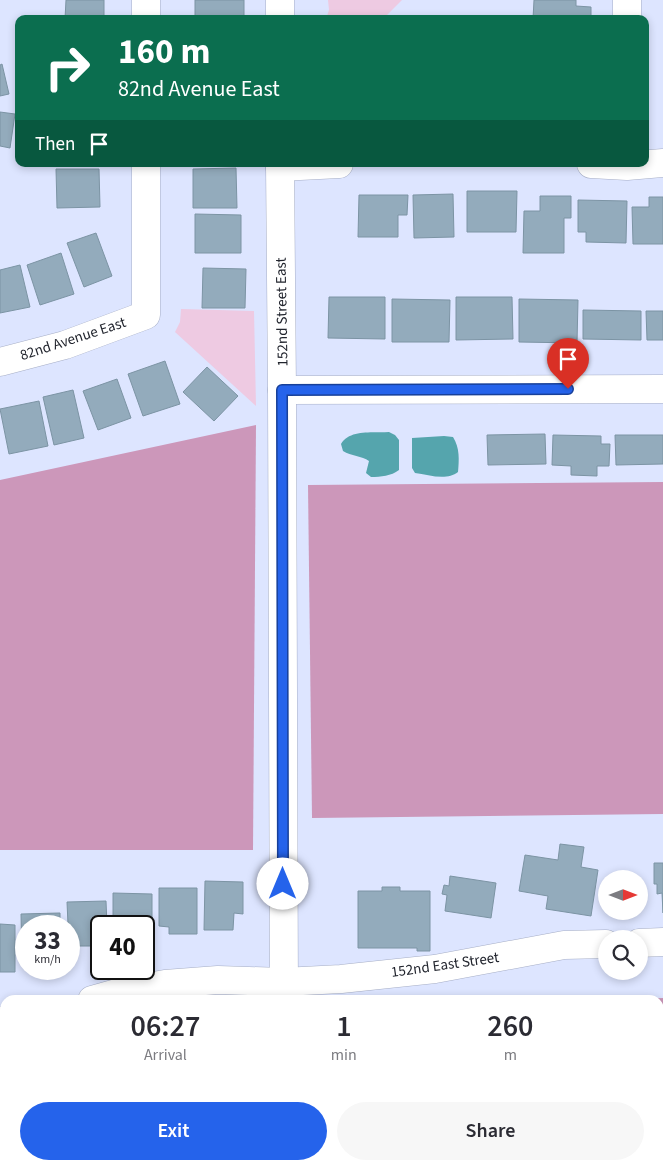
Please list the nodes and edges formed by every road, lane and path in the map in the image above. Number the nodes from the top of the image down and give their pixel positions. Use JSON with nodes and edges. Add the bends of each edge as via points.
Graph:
{"nodes":[{"id":1,"x":146,"y":0,"type":"edge"},
{"id":2,"x":280,"y":0,"type":"edge"},
{"id":3,"x":627,"y":0,"type":"edge"},
{"id":4,"x":146,"y":15,"type":"edge"},
{"id":5,"x":280,"y":15,"type":"edge"},
{"id":6,"x":627,"y":15,"type":"edge"},
{"id":7,"x":663,"y":163,"type":"edge"},
{"id":8,"x":649,"y":164,"type":"edge"},
{"id":9,"x":146,"y":167,"type":"edge"},
{"id":10,"x":280,"y":167,"type":"edge"},
{"id":11,"x":0,"y":362,"type":"edge"},
{"id":12,"x":663,"y":389,"type":"edge"},
{"id":13,"x":282,"y":390,"type":"junction"},
{"id":14,"x":663,"y":942,"type":"edge"},
{"id":15,"x":648,"y":943,"type":"edge"},
{"id":16,"x":598,"y":944,"type":"edge"},
{"id":17,"x":283,"y":991,"type":"edge"},
{"id":18,"x":110,"y":995,"type":"edge"}],
"edges":[{"from":1,"to":4,"type":"street"},
{"from":2,"to":5,"type":"street"},
{"from":3,"to":6,"type":"street"},
{"from":7,"to":8,"type":"street"},
{"from":9,"to":11,"type":"street","name":"82nd Avenue East","via":[[146,315],[65,345]]},
{"from":10,"to":13,"type":"street","name":"152nd Street East"},
{"from":12,"to":13,"type":"street"},
{"from":13,"to":17,"type":"street","name":"152nd Street East"},
{"from":14,"to":15,"type":"street"},
{"from":16,"to":17,"type":"street","name":"152nd East Street","via":[[564,945],[436,969],[341,979]]},
{"from":17,"to":18,"type":"street","name":"152nd East Street","via":[[218,980],[165,984]]}]}
